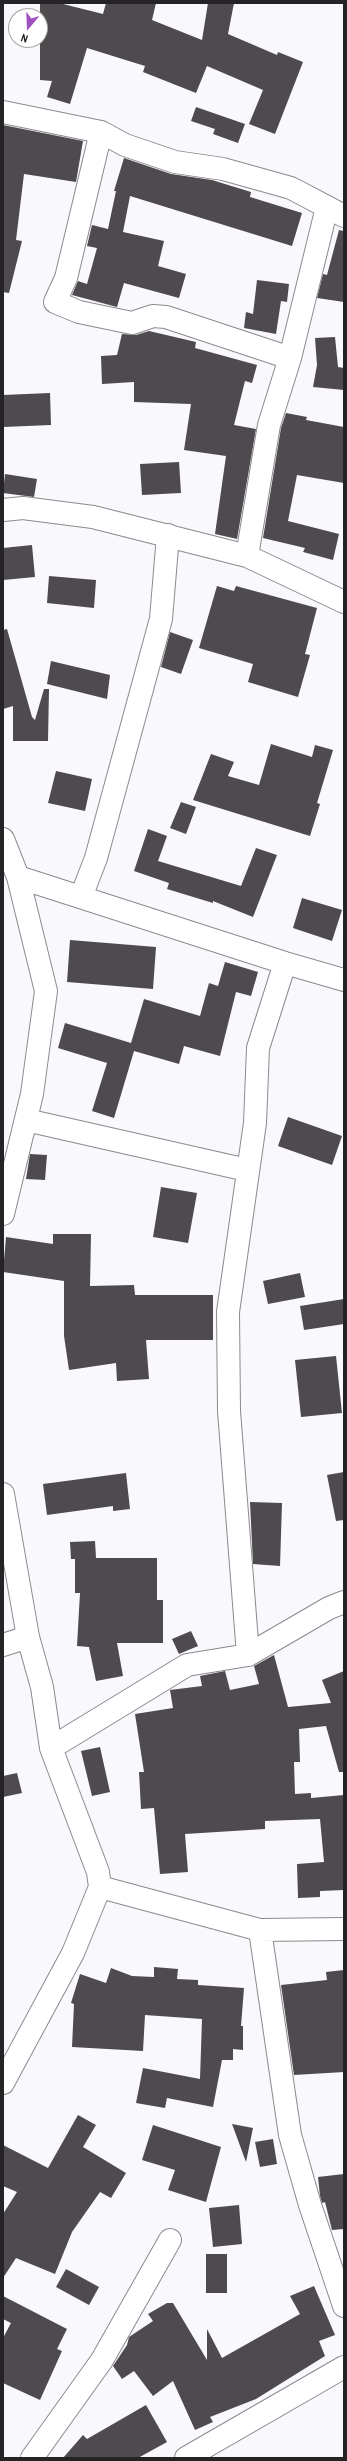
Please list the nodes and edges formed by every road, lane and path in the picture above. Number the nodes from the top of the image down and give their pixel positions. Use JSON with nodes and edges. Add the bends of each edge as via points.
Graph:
{"nodes":[{"id":1,"x":3,"y":112,"type":"edge"},
{"id":2,"x":101,"y":132,"type":"junction"},
{"id":3,"x":335,"y":212,"type":"edge"},
{"id":4,"x":290,"y":358,"type":"junction"},
{"id":5,"x":3,"y":510,"type":"edge"},
{"id":6,"x":168,"y":535,"type":"junction"},
{"id":7,"x":247,"y":556,"type":"junction"},
{"id":8,"x":344,"y":602,"type":"edge"},
{"id":9,"x":3,"y":838,"type":"edge"},
{"id":10,"x":18,"y":877,"type":"junction"},
{"id":11,"x":81,"y":897,"type":"junction"},
{"id":12,"x":285,"y":963,"type":"junction"},
{"id":13,"x":344,"y":980,"type":"edge"},
{"id":14,"x":26,"y":1120,"type":"junction"},
{"id":15,"x":247,"y":1170,"type":"junction"},
{"id":16,"x":3,"y":1214,"type":"edge"},
{"id":17,"x":3,"y":1494,"type":"edge"},
{"id":18,"x":344,"y":1602,"type":"edge"},
{"id":19,"x":28,"y":1638,"type":"junction"},
{"id":20,"x":3,"y":1645,"type":"edge"},
{"id":21,"x":248,"y":1655,"type":"junction"},
{"id":22,"x":51,"y":1748,"type":"junction"},
{"id":23,"x":100,"y":1887,"type":"junction"},
{"id":24,"x":344,"y":1929,"type":"edge"},
{"id":25,"x":260,"y":1930,"type":"junction"},
{"id":26,"x":3,"y":2083,"type":"edge"},
{"id":27,"x":170,"y":2240,"type":"dead end"},
{"id":28,"x":344,"y":2306,"type":"edge"},
{"id":29,"x":344,"y":2367,"type":"edge"},
{"id":30,"x":32,"y":2458,"type":"edge"},
{"id":31,"x":186,"y":2458,"type":"edge"}],
"edges":[{"from":1,"to":2,"type":"street"},
{"from":2,"to":3,"type":"street","via":[[125,145],[175,162],[223,169],[291,188]]},
{"from":2,"to":4,"type":"street","via":[[66,278],[55,302],[79,312],[132,323],[153,316],[166,317]]},
{"from":3,"to":4,"type":"street"},
{"from":4,"to":7,"type":"street","via":[[269,424]]},
{"from":5,"to":6,"type":"street","via":[[23,508],[93,517]]},
{"from":6,"to":7,"type":"street"},
{"from":6,"to":11,"type":"street","via":[[161,619],[96,858]]},
{"from":7,"to":8,"type":"street"},
{"from":9,"to":10,"type":"street"},
{"from":10,"to":11,"type":"street"},
{"from":10,"to":14,"type":"street","via":[[46,991]]},
{"from":11,"to":12,"type":"street"},
{"from":12,"to":13,"type":"street"},
{"from":12,"to":15,"type":"street","via":[[258,1048],[255,1123]]},
{"from":14,"to":15,"type":"street"},
{"from":14,"to":16,"type":"street"},
{"from":15,"to":21,"type":"street","via":[[228,1312],[229,1411]]},
{"from":17,"to":19,"type":"street"},
{"from":18,"to":21,"type":"street"},
{"from":19,"to":20,"type":"street"},
{"from":19,"to":22,"type":"street","via":[[42,1687]]},
{"from":21,"to":22,"type":"street","via":[[187,1665]]},
{"from":22,"to":23,"type":"street","via":[[98,1872]]},
{"from":23,"to":25,"type":"street"},
{"from":23,"to":26,"type":"street","via":[[73,1953]]},
{"from":24,"to":25,"type":"street"},
{"from":25,"to":28,"type":"street","via":[[290,2135],[310,2205]]},
{"from":27,"to":30,"type":"street","via":[[102,2360]]},
{"from":29,"to":31,"type":"street"}]}
